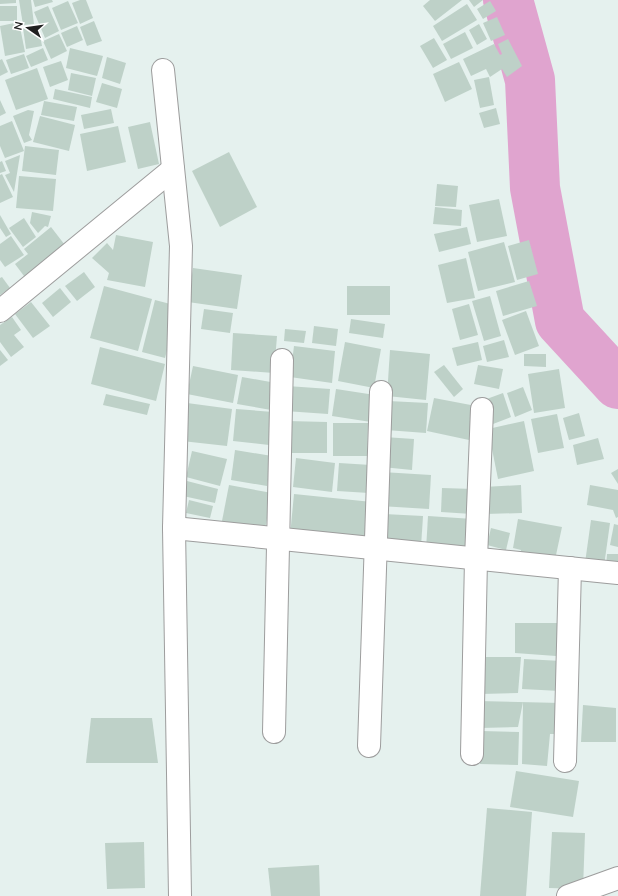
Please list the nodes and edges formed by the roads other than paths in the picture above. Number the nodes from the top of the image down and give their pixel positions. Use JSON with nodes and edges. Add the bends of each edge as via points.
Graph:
{"nodes":[{"id":1,"x":163,"y":70,"type":"dead end"},
{"id":2,"x":173,"y":169,"type":"junction"},
{"id":3,"x":0,"y":311,"type":"edge"},
{"id":4,"x":282,"y":360,"type":"dead end"},
{"id":5,"x":381,"y":392,"type":"dead end"},
{"id":6,"x":482,"y":409,"type":"dead end"},
{"id":7,"x":174,"y":528,"type":"junction"},
{"id":8,"x":277,"y":538,"type":"junction"},
{"id":9,"x":375,"y":548,"type":"junction"},
{"id":10,"x":476,"y":559,"type":"junction"},
{"id":11,"x":570,"y":568,"type":"junction"},
{"id":12,"x":618,"y":573,"type":"edge"},
{"id":13,"x":274,"y":732,"type":"dead end"},
{"id":14,"x":369,"y":746,"type":"dead end"},
{"id":15,"x":472,"y":754,"type":"dead end"},
{"id":16,"x":565,"y":761,"type":"dead end"},
{"id":17,"x":618,"y":878,"type":"edge"},
{"id":18,"x":180,"y":896,"type":"edge"},
{"id":19,"x":568,"y":896,"type":"edge"}],
"edges":[{"from":1,"to":2,"type":"street"},
{"from":2,"to":3,"type":"street"},
{"from":2,"to":7,"type":"street","via":[[181,246]]},
{"from":4,"to":8,"type":"street"},
{"from":5,"to":9,"type":"street"},
{"from":6,"to":10,"type":"street"},
{"from":7,"to":8,"type":"street"},
{"from":7,"to":18,"type":"street"},
{"from":8,"to":9,"type":"street"},
{"from":8,"to":13,"type":"street"},
{"from":9,"to":10,"type":"street"},
{"from":9,"to":14,"type":"street"},
{"from":10,"to":11,"type":"street"},
{"from":10,"to":15,"type":"street"},
{"from":11,"to":12,"type":"street"},
{"from":11,"to":16,"type":"street"},
{"from":17,"to":19,"type":"street"}]}
